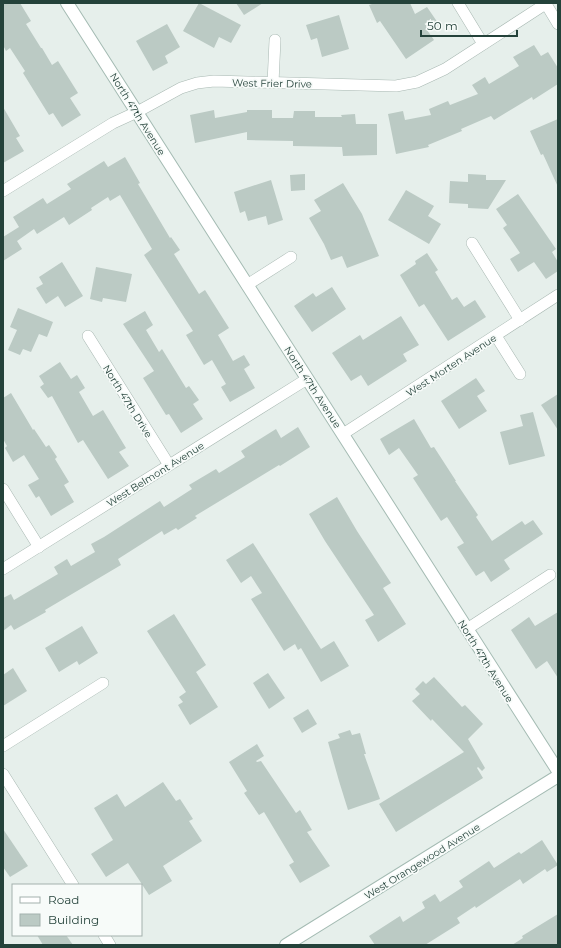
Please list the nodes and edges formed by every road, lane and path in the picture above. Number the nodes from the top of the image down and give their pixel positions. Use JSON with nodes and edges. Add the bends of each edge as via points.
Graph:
{"nodes":[{"id":1,"x":67,"y":3,"type":"edge"},
{"id":2,"x":458,"y":3,"type":"edge"},
{"id":3,"x":546,"y":4,"type":"edge"},
{"id":4,"x":558,"y":24,"type":"edge"},
{"id":5,"x":274,"y":40,"type":"dead end"},
{"id":6,"x":483,"y":44,"type":"junction"},
{"id":7,"x":273,"y":83,"type":"junction"},
{"id":8,"x":137,"y":112,"type":"junction"},
{"id":9,"x":3,"y":191,"type":"edge"},
{"id":10,"x":472,"y":243,"type":"dead end"},
{"id":11,"x":291,"y":257,"type":"dead end"},
{"id":12,"x":247,"y":285,"type":"junction"},
{"id":13,"x":558,"y":296,"type":"edge"},
{"id":14,"x":520,"y":320,"type":"junction"},
{"id":15,"x":88,"y":336,"type":"dead end"},
{"id":16,"x":496,"y":336,"type":"junction"},
{"id":17,"x":520,"y":374,"type":"dead end"},
{"id":18,"x":308,"y":379,"type":"junction"},
{"id":19,"x":343,"y":434,"type":"junction"},
{"id":20,"x":169,"y":466,"type":"junction"},
{"id":21,"x":3,"y":489,"type":"edge"},
{"id":22,"x":39,"y":547,"type":"junction"},
{"id":23,"x":3,"y":569,"type":"edge"},
{"id":24,"x":550,"y":575,"type":"dead end"},
{"id":25,"x":467,"y":629,"type":"junction"},
{"id":26,"x":103,"y":683,"type":"dead end"},
{"id":27,"x":3,"y":746,"type":"edge"},
{"id":28,"x":558,"y":771,"type":"edge"},
{"id":29,"x":3,"y":774,"type":"edge"},
{"id":30,"x":558,"y":776,"type":"edge"},
{"id":31,"x":72,"y":884,"type":"edge"},
{"id":32,"x":105,"y":936,"type":"edge"},
{"id":33,"x":110,"y":945,"type":"edge"},
{"id":34,"x":286,"y":945,"type":"edge"}],
"edges":[{"from":1,"to":8,"type":"street","name":"North 47th Avenue"},
{"from":2,"to":6,"type":"street"},
{"from":3,"to":4,"type":"street"},
{"from":3,"to":6,"type":"street","name":"West Frier Drive"},
{"from":5,"to":7,"type":"street"},
{"from":6,"to":7,"type":"street","name":"West Frier Drive","via":[[445,69],[418,82],[396,86]]},
{"from":7,"to":8,"type":"street","name":"West Frier Drive","via":[[197,83],[181,88]]},
{"from":8,"to":9,"type":"street","name":"West Frier Drive","via":[[113,123]]},
{"from":8,"to":12,"type":"street","name":"North 47th Avenue"},
{"from":10,"to":14,"type":"street"},
{"from":11,"to":12,"type":"street"},
{"from":12,"to":18,"type":"street","name":"North 47th Avenue"},
{"from":13,"to":14,"type":"street","name":"West Morten Avenue"},
{"from":14,"to":16,"type":"street","name":"West Morten Avenue"},
{"from":15,"to":20,"type":"street","name":"North 47th Drive"},
{"from":16,"to":17,"type":"street"},
{"from":16,"to":19,"type":"street","name":"West Morten Avenue"},
{"from":18,"to":19,"type":"street","name":"North 47th Avenue"},
{"from":18,"to":20,"type":"street","name":"West Belmont Avenue"},
{"from":19,"to":25,"type":"street","name":"North 47th Avenue"},
{"from":20,"to":22,"type":"street","name":"West Belmont Avenue"},
{"from":21,"to":22,"type":"street"},
{"from":22,"to":23,"type":"street","name":"West Belmont Avenue"},
{"from":24,"to":25,"type":"street"},
{"from":25,"to":28,"type":"street","name":"North 47th Avenue"},
{"from":26,"to":27,"type":"street"},
{"from":29,"to":31,"type":"street"},
{"from":30,"to":34,"type":"street","name":"West Orangewood Avenue"},
{"from":32,"to":33,"type":"street"}]}
